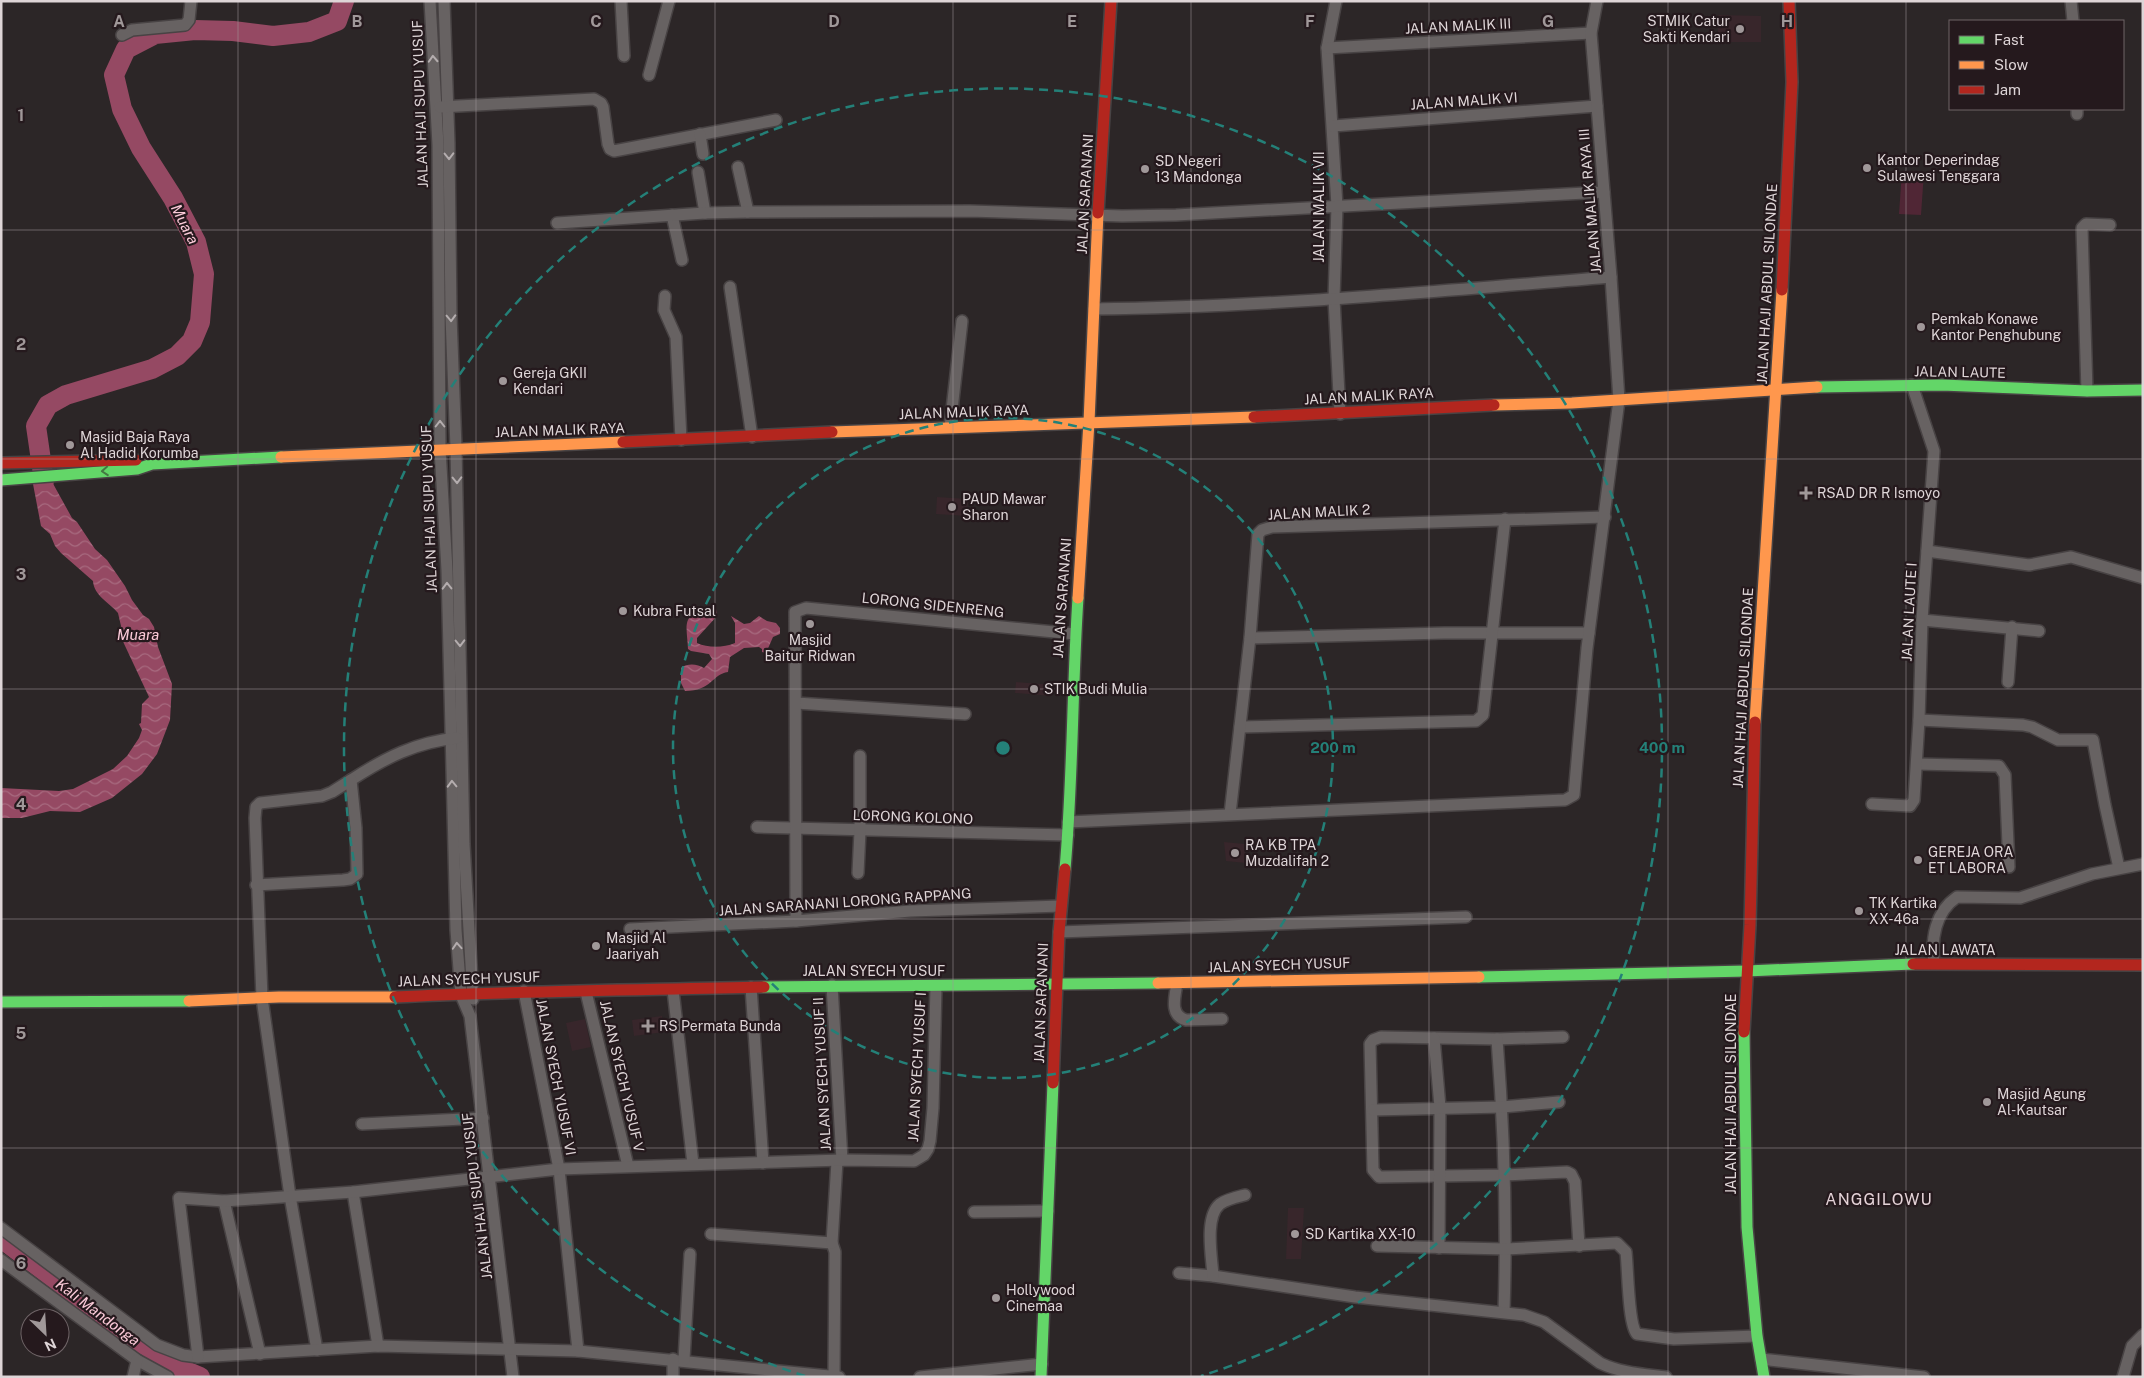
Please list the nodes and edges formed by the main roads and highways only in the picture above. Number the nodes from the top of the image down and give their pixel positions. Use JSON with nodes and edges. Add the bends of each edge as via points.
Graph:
{"nodes":[{"id":1,"x":1111,"y":1,"type":"edge"},
{"id":2,"x":1789,"y":1,"type":"edge"},
{"id":3,"x":1777,"y":389,"type":"junction"},
{"id":4,"x":2143,"y":390,"type":"edge"},
{"id":5,"x":1089,"y":422,"type":"junction"},
{"id":6,"x":1,"y":463,"type":"edge"},
{"id":7,"x":152,"y":464,"type":"junction"},
{"id":8,"x":1,"y":480,"type":"edge"},
{"id":9,"x":2143,"y":965,"type":"edge"},
{"id":10,"x":1747,"y":970,"type":"junction"},
{"id":11,"x":1057,"y":983,"type":"junction"},
{"id":12,"x":1,"y":1002,"type":"edge"},
{"id":13,"x":1041,"y":1377,"type":"edge"},
{"id":14,"x":1764,"y":1377,"type":"edge"}],
"edges":[{"from":1,"to":5,"type":"main road","name":"JALAN SARANANI"},
{"from":2,"to":3,"type":"main road","name":"JALAN HAJI ABDUL SILONDAE","via":[[1792,82]]},
{"from":3,"to":4,"type":"main road","name":"JALAN LAUTE","via":[[1912,385]]},
{"from":3,"to":5,"type":"main road","name":"JALAN MALIK RAYA","via":[[1340,414]]},
{"from":3,"to":10,"type":"main road","name":"JALAN HAJI ABDUL SILONDAE","via":[[1755,710]]},
{"from":5,"to":7,"type":"main road","name":"JALAN MALIK RAYA"},
{"from":5,"to":11,"type":"main road","name":"JALAN SARANANI","via":[[1075,634],[1068,836]]},
{"from":6,"to":7,"type":"main road","via":[[129,460]]},
{"from":7,"to":8,"type":"main road","one_way":true,"via":[[137,469]]},
{"from":9,"to":10,"type":"main road","name":"JALAN LAWATA","via":[[1934,963]]},
{"from":10,"to":11,"type":"main road","name":"JALAN SYECH YUSUF"},
{"from":10,"to":14,"type":"main road","name":"JALAN HAJI ABDUL SILONDAE","via":[[1744,1039],[1747,1227]]},
{"from":11,"to":12,"type":"main road","name":"JALAN SYECH YUSUF","via":[[524,991],[159,1002]]},
{"from":11,"to":13,"type":"main road","name":"JALAN SARANANI"}]}
